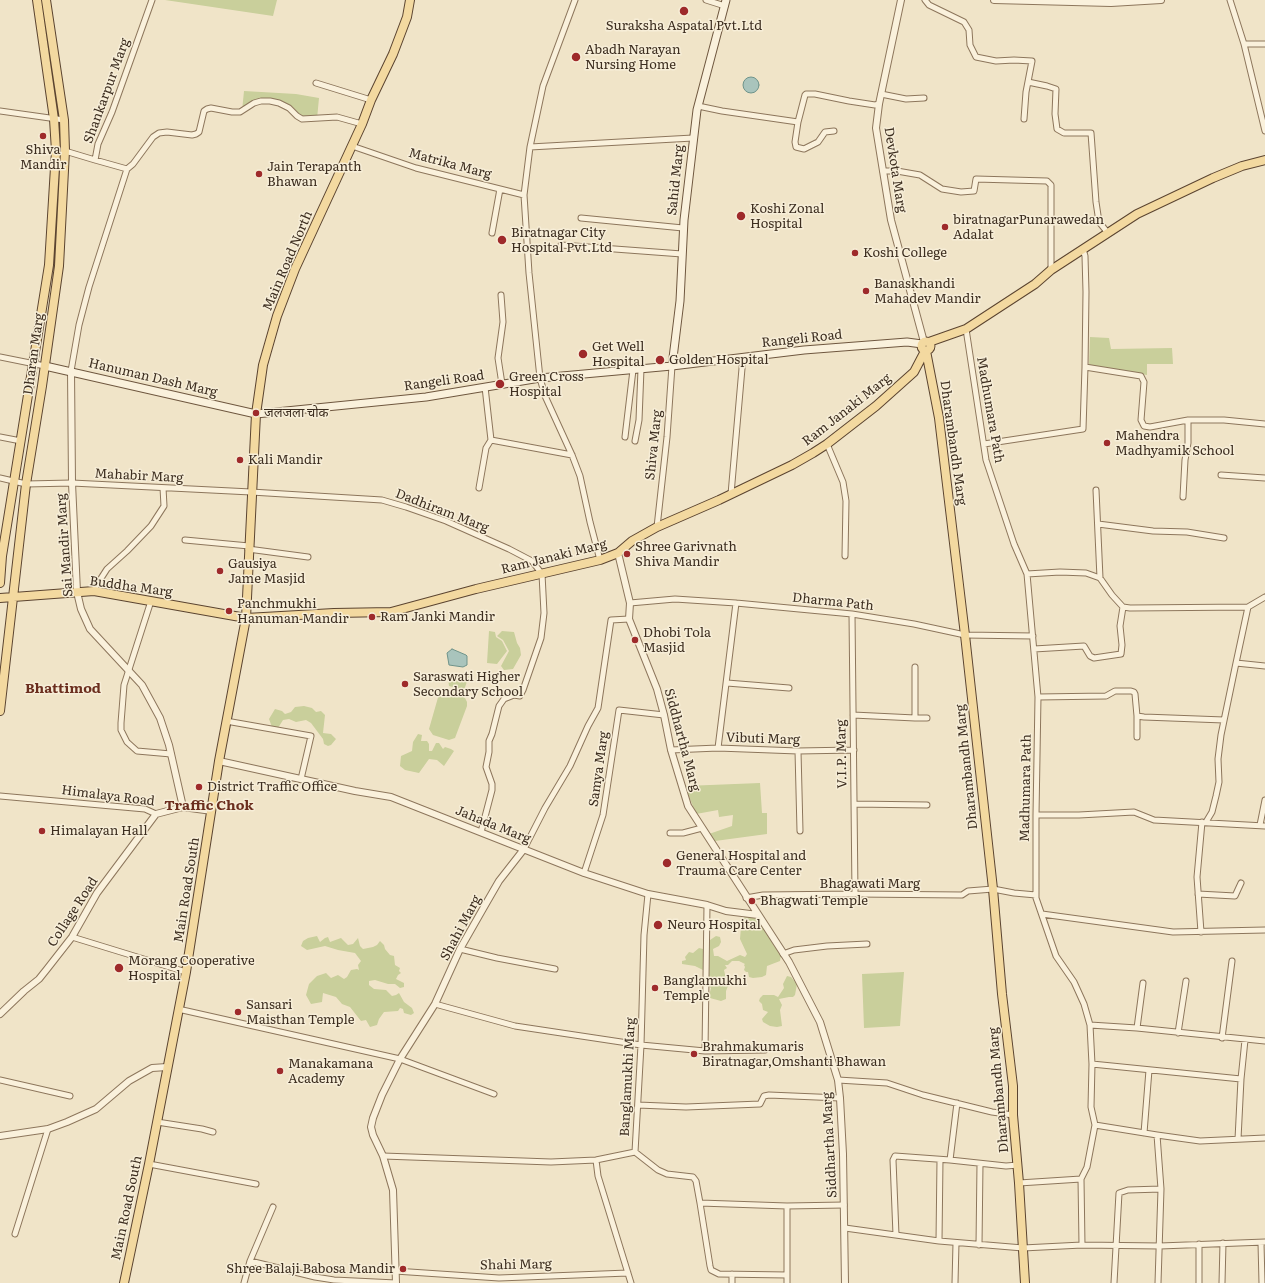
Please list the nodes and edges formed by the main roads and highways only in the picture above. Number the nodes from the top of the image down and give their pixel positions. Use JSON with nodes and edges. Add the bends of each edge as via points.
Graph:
{"nodes":[{"id":1,"x":37,"y":0,"type":"edge"},
{"id":2,"x":46,"y":0,"type":"edge"},
{"id":3,"x":410,"y":0,"type":"edge"},
{"id":4,"x":726,"y":3,"type":"edge"},
{"id":5,"x":1265,"y":160,"type":"edge"},
{"id":6,"x":925,"y":346,"type":"junction"},
{"id":7,"x":45,"y":366,"type":"junction"},
{"id":8,"x":672,"y":366,"type":"junction"},
{"id":9,"x":256,"y":414,"type":"junction"},
{"id":10,"x":1,"y":556,"type":"edge"},
{"id":11,"x":0,"y":583,"type":"edge"},
{"id":12,"x":12,"y":597,"type":"junction"},
{"id":13,"x":0,"y":598,"type":"edge"},
{"id":14,"x":246,"y":618,"type":"junction"},
{"id":15,"x":0,"y":710,"type":"edge"},
{"id":16,"x":124,"y":1283,"type":"edge"},
{"id":17,"x":1025,"y":1283,"type":"edge"}],
"edges":[{"from":1,"to":10,"type":"main road","name":"Dharan Marg","via":[[54,119],[56,151],[49,265]]},
{"from":2,"to":7,"type":"main road","name":"Dharan Marg","via":[[64,120],[65,151],[59,266]]},
{"from":3,"to":9,"type":"main road","name":"Main Road North","via":[[405,24],[393,54],[295,269],[277,316],[263,365]]},
{"from":4,"to":8,"type":"main road","name":"Sahid Marg","via":[[698,106],[693,138],[683,228],[680,301]]},
{"from":5,"to":6,"type":"main road","via":[[1213,178],[1137,214],[966,329]]},
{"from":6,"to":8,"type":"main road","name":"Rangeli Road","via":[[907,342],[812,349]]},
{"from":6,"to":14,"type":"main road","name":"Ram Janaki Marg","via":[[914,372],[827,444],[792,465],[657,527],[632,541],[618,553],[600,560],[391,612],[334,612]]},
{"from":6,"to":17,"type":"main road","name":"Dharambandh Marg","via":[[939,418],[965,634],[1013,1086]]},
{"from":7,"to":9,"type":"main road","name":"Hanuman Dash Marg"},
{"from":7,"to":12,"type":"main road","name":"Dharan Marg","via":[[26,484]]},
{"from":8,"to":9,"type":"main road","name":"Rangeli Road","via":[[540,378],[426,397]]},
{"from":9,"to":14,"type":"main road","name":"Main Road North"},
{"from":10,"to":11,"type":"main road","name":"Dharan Marg"},
{"from":12,"to":13,"type":"main road","name":"Buddha Marg"},
{"from":12,"to":14,"type":"main road","name":"Buddha Marg","via":[[94,591]]},
{"from":12,"to":15,"type":"main road","name":"Dharan Marg"},
{"from":14,"to":16,"type":"main road","name":"Main Road South","via":[[219,761],[186,972]]}]}
